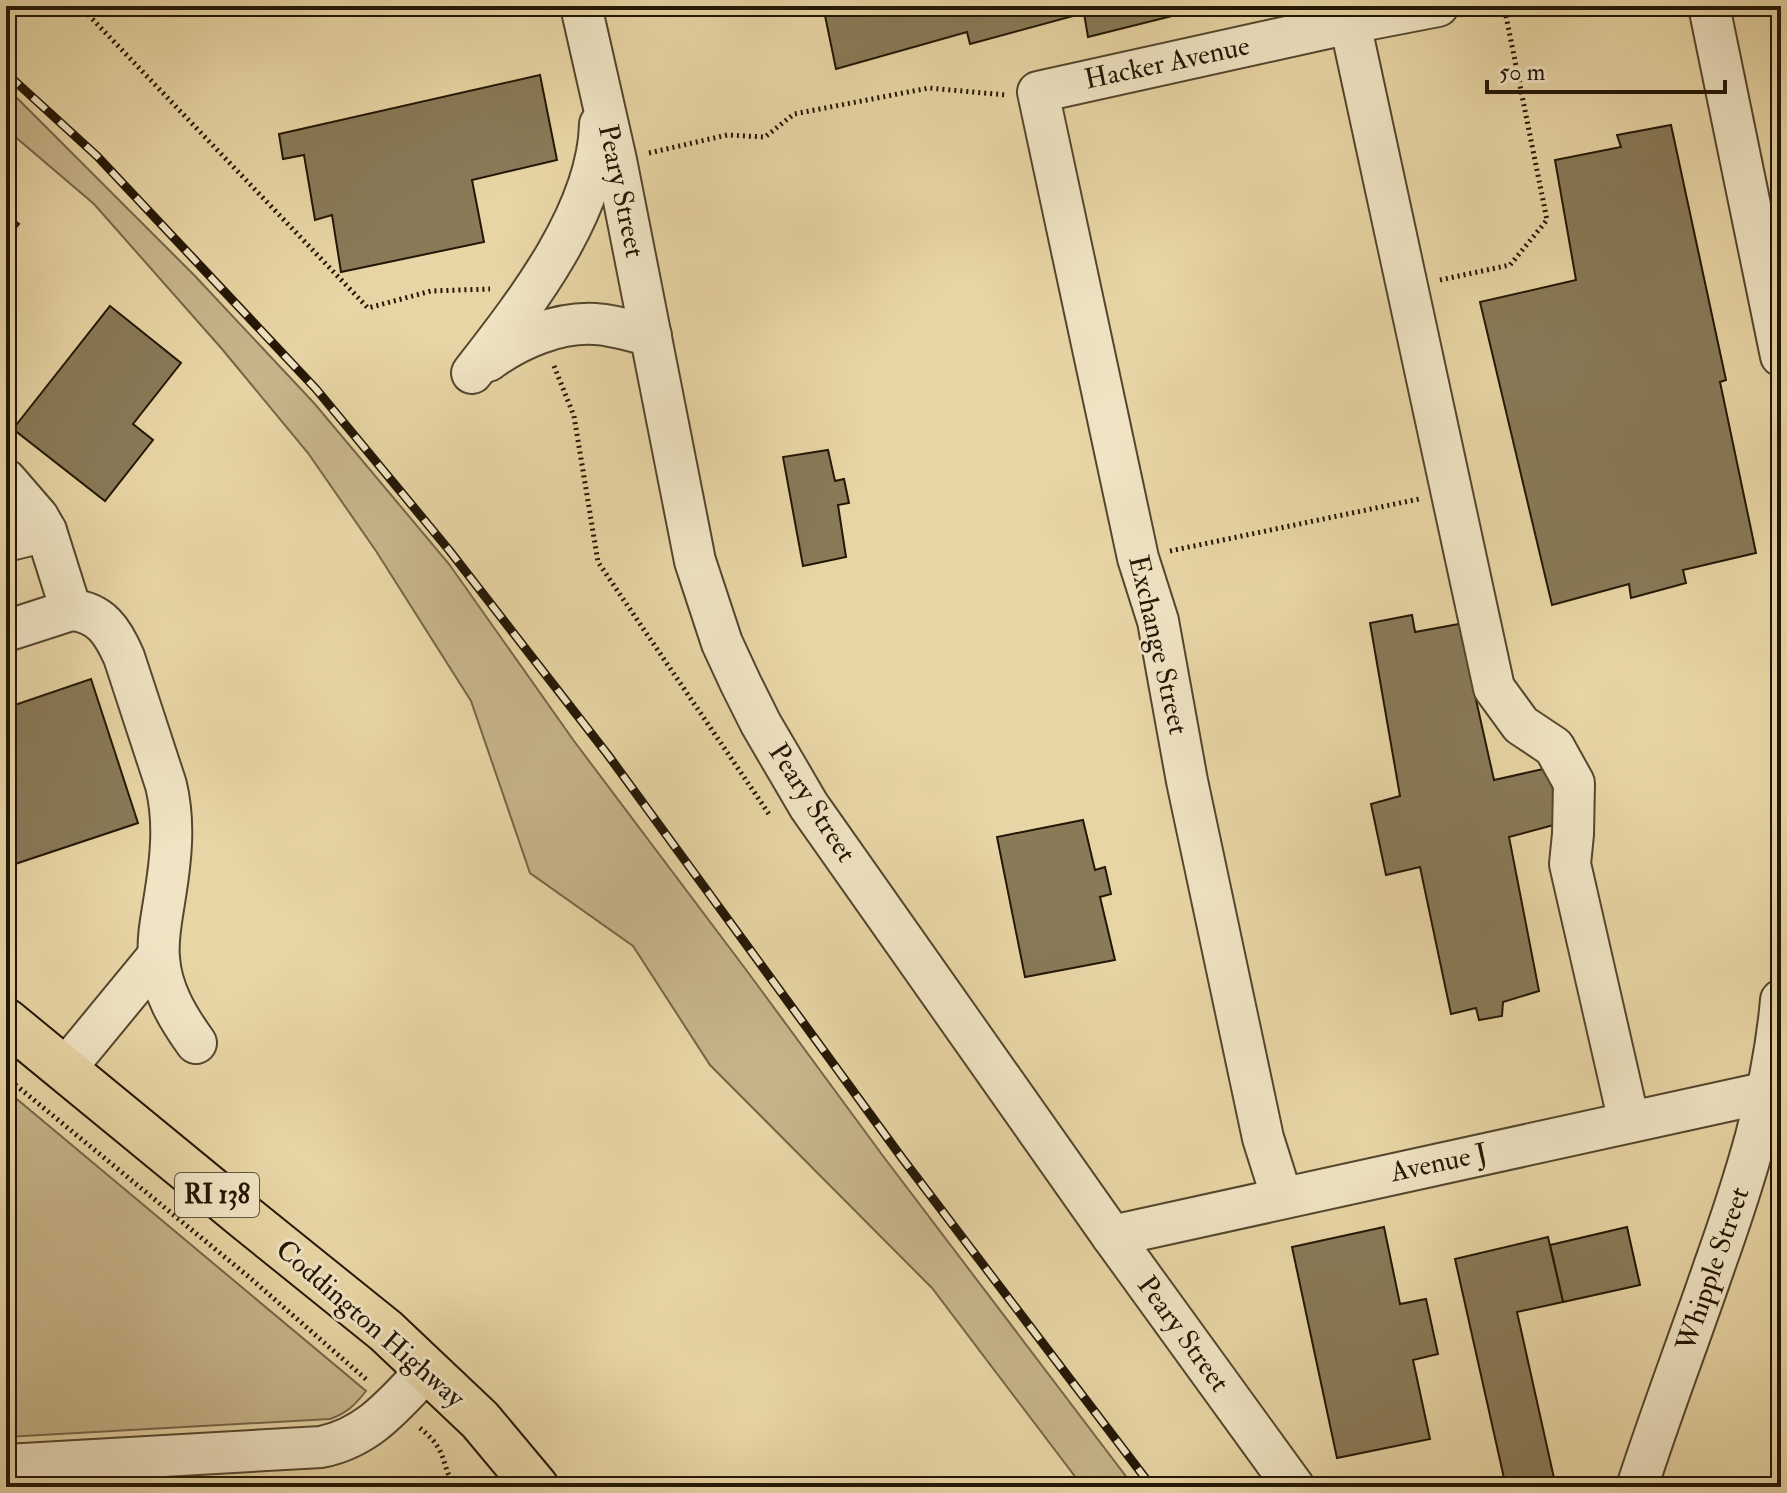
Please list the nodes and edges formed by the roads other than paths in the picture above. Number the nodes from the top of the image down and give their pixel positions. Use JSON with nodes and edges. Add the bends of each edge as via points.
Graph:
{"nodes":[{"id":1,"x":581,"y":6,"type":"edge"},
{"id":2,"x":1438,"y":6,"type":"edge"},
{"id":3,"x":1709,"y":6,"type":"edge"},
{"id":4,"x":1350,"y":23,"type":"junction"},
{"id":5,"x":1038,"y":92,"type":"joint"},
{"id":6,"x":600,"y":96,"type":"junction"},
{"id":7,"x":651,"y":336,"type":"junction"},
{"id":8,"x":1781,"y":356,"type":"edge"},
{"id":9,"x":6,"y":480,"type":"edge"},
{"id":10,"x":46,"y":531,"type":"junction"},
{"id":11,"x":6,"y":541,"type":"edge"},
{"id":12,"x":71,"y":610,"type":"junction"},
{"id":13,"x":6,"y":631,"type":"edge"},
{"id":14,"x":158,"y":956,"type":"junction"},
{"id":15,"x":1781,"y":1000,"type":"edge"},
{"id":16,"x":6,"y":1021,"type":"edge"},
{"id":17,"x":196,"y":1043,"type":"dead end"},
{"id":18,"x":65,"y":1069,"type":"junction"},
{"id":19,"x":1768,"y":1092,"type":"junction"},
{"id":20,"x":1629,"y":1122,"type":"junction"},
{"id":21,"x":1282,"y":1198,"type":"junction"},
{"id":22,"x":1112,"y":1236,"type":"junction"},
{"id":23,"x":428,"y":1369,"type":"junction"},
{"id":24,"x":6,"y":1465,"type":"edge"},
{"id":25,"x":536,"y":1487,"type":"edge"},
{"id":26,"x":1294,"y":1487,"type":"edge"},
{"id":27,"x":1637,"y":1487,"type":"edge"}],
"edges":[{"from":1,"to":6,"type":"street","name":"Peary Street"},
{"from":2,"to":4,"type":"street","name":"Hacker Avenue"},
{"from":3,"to":8,"type":"street"},
{"from":4,"to":5,"type":"street","name":"Hacker Avenue"},
{"from":4,"to":20,"type":"street","via":[[1494,688],[1521,725],[1554,747],[1574,783],[1570,864]]},
{"from":5,"to":21,"type":"street","name":"Exchange Street","via":[[1138,558],[1158,621],[1263,1138]]},
{"from":6,"to":7,"type":"street","name":"Peary Street"},
{"from":6,"to":7,"type":"street","via":[[599,140],[587,192],[527,323],[596,324]]},
{"from":7,"to":22,"type":"street","name":"Peary Street","via":[[695,561],[722,643],[754,710],[809,806]]},
{"from":9,"to":10,"type":"street"},
{"from":10,"to":11,"type":"street"},
{"from":10,"to":12,"type":"street"},
{"from":12,"to":13,"type":"street"},
{"from":12,"to":14,"type":"street","via":[[96,616],[116,639],[166,785],[170,865]]},
{"from":14,"to":17,"type":"street","via":[[172,1003]]},
{"from":14,"to":18,"type":"street"},
{"from":15,"to":19,"type":"street","name":"Whipple Street"},
{"from":16,"to":18,"type":"highway","name":"Coddington Highway","number":"RI 138"},
{"from":18,"to":23,"type":"highway","name":"Coddington Highway","number":"RI 138"},
{"from":19,"to":20,"type":"street","name":"Avenue J"},
{"from":19,"to":27,"type":"street","name":"Whipple Street","via":[[1744,1183]]},
{"from":20,"to":21,"type":"street","name":"Avenue J"},
{"from":21,"to":22,"type":"street","name":"Avenue J"},
{"from":22,"to":26,"type":"street","name":"Peary Street"},
{"from":23,"to":24,"type":"street","via":[[376,1423],[333,1445]]},
{"from":23,"to":25,"type":"highway","name":"Coddington Highway","number":"RI 138"}]}
